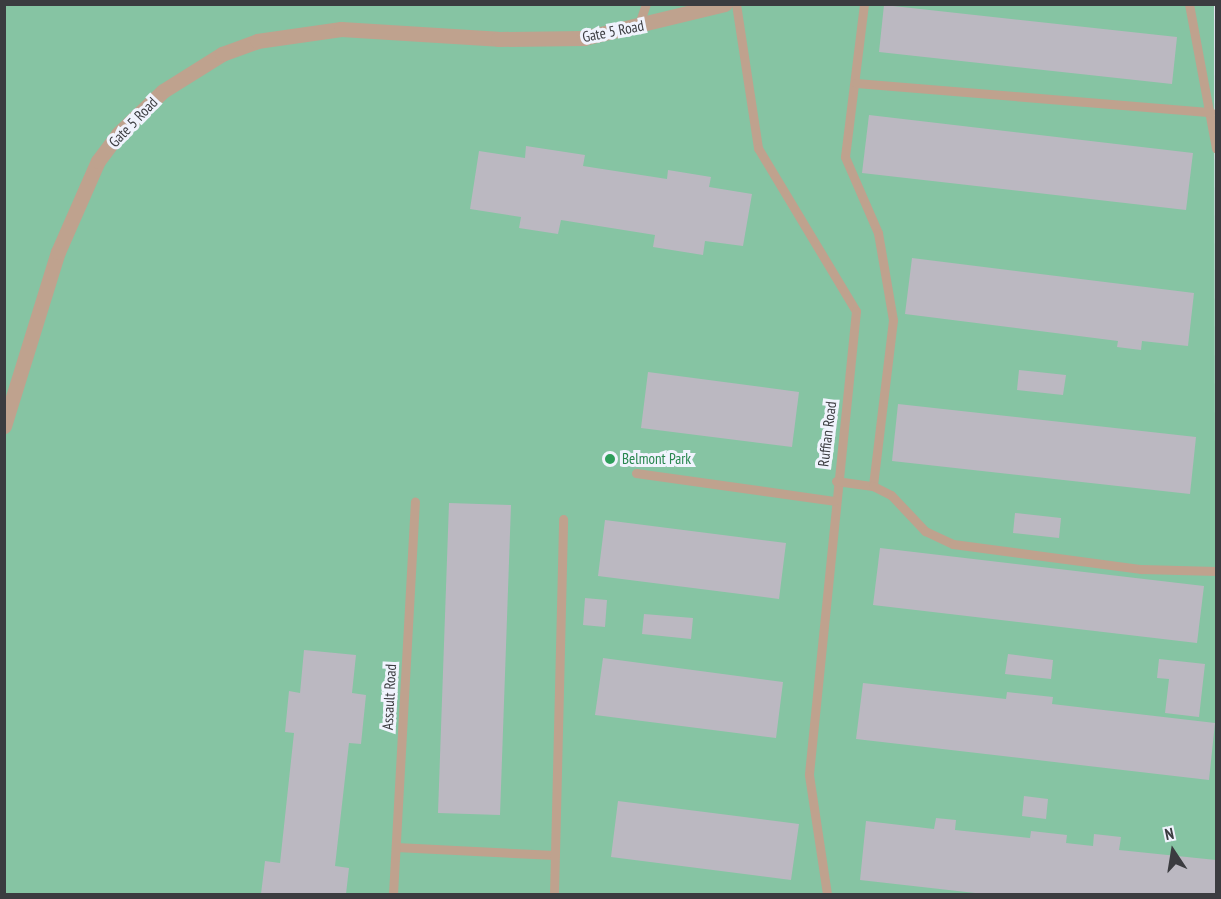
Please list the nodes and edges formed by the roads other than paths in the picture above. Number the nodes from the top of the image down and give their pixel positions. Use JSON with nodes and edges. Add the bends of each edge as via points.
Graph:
{"nodes":[{"id":1,"x":646,"y":4,"type":"edge"},
{"id":2,"x":725,"y":4,"type":"edge"},
{"id":3,"x":736,"y":4,"type":"edge"},
{"id":4,"x":864,"y":4,"type":"edge"},
{"id":5,"x":1190,"y":4,"type":"edge"},
{"id":6,"x":639,"y":27,"type":"junction"},
{"id":7,"x":856,"y":83,"type":"junction"},
{"id":8,"x":1211,"y":112,"type":"junction"},
{"id":9,"x":1216,"y":148,"type":"edge"},
{"id":10,"x":4,"y":426,"type":"edge"},
{"id":11,"x":636,"y":473,"type":"dead end"},
{"id":12,"x":836,"y":481,"type":"junction"},
{"id":13,"x":873,"y":486,"type":"junction"},
{"id":14,"x":834,"y":501,"type":"junction"},
{"id":15,"x":415,"y":502,"type":"dead end"},
{"id":16,"x":563,"y":519,"type":"dead end"},
{"id":17,"x":1216,"y":571,"type":"edge"},
{"id":18,"x":396,"y":847,"type":"junction"},
{"id":19,"x":555,"y":855,"type":"junction"},
{"id":20,"x":393,"y":894,"type":"edge"},
{"id":21,"x":554,"y":894,"type":"edge"},
{"id":22,"x":827,"y":894,"type":"edge"}],
"edges":[{"from":1,"to":6,"type":"lane"},
{"from":2,"to":6,"type":"street","name":"Gate 5 Road"},
{"from":3,"to":12,"type":"lane","name":"Ruffian Road","via":[[758,148],[856,311]]},
{"from":4,"to":7,"type":"lane"},
{"from":5,"to":8,"type":"lane"},
{"from":6,"to":10,"type":"street","name":"Gate 5 Road","via":[[584,38],[498,39],[369,31],[294,34],[222,54],[163,91],[118,134],[82,192],[58,252]]},
{"from":7,"to":8,"type":"lane"},
{"from":7,"to":13,"type":"lane","via":[[845,157],[878,233],[893,320]]},
{"from":8,"to":9,"type":"lane"},
{"from":11,"to":14,"type":"lane"},
{"from":12,"to":13,"type":"lane"},
{"from":12,"to":14,"type":"lane","name":"Ruffian Road"},
{"from":13,"to":17,"type":"lane","via":[[891,495],[925,531],[953,544],[1141,569]]},
{"from":14,"to":22,"type":"lane","name":"Ruffian Road","via":[[809,775]]},
{"from":15,"to":18,"type":"lane","name":"Assault Road"},
{"from":16,"to":19,"type":"lane"},
{"from":18,"to":19,"type":"lane"},
{"from":18,"to":20,"type":"lane","name":"Assault Road"},
{"from":19,"to":21,"type":"lane"}]}
